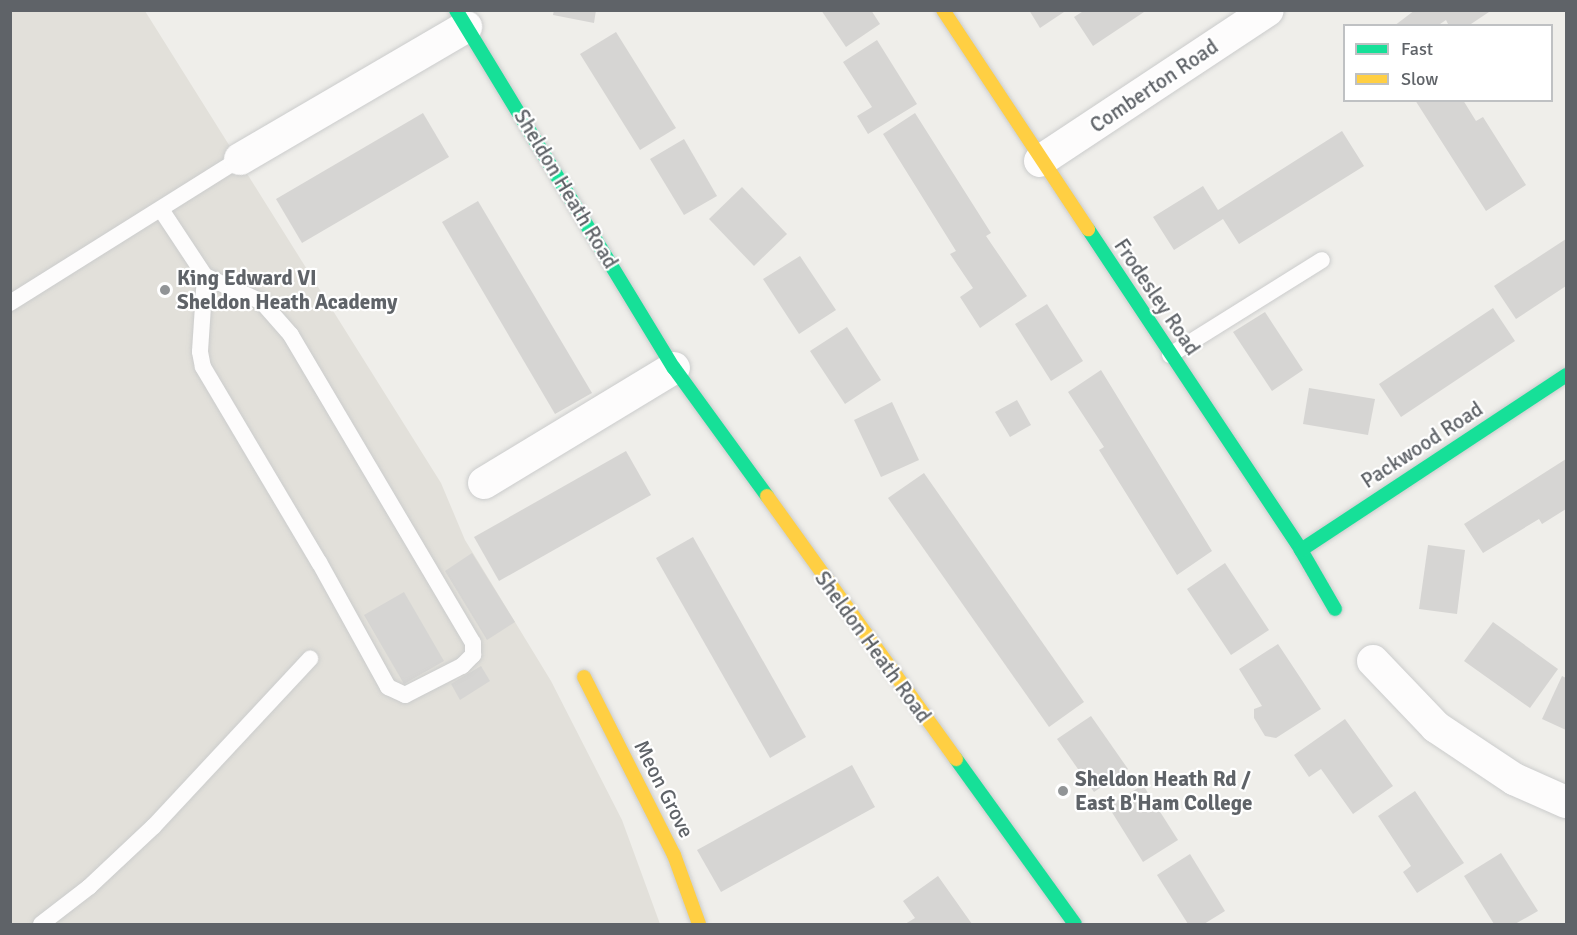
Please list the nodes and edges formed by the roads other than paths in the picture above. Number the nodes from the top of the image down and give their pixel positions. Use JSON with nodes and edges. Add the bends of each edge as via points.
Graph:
{"nodes":[{"id":1,"x":943,"y":10,"type":"edge"},
{"id":2,"x":1268,"y":10,"type":"edge"},
{"id":3,"x":461,"y":19,"type":"edge"},
{"id":4,"x":240,"y":159,"type":"joint"},
{"id":5,"x":1040,"y":162,"type":"junction"},
{"id":6,"x":162,"y":211,"type":"junction"},
{"id":7,"x":1322,"y":260,"type":"dead end"},
{"id":8,"x":205,"y":276,"type":"junction"},
{"id":9,"x":10,"y":303,"type":"edge"},
{"id":10,"x":1170,"y":355,"type":"junction"},
{"id":11,"x":674,"y":368,"type":"junction"},
{"id":12,"x":1566,"y":375,"type":"edge"},
{"id":13,"x":484,"y":483,"type":"dead end"},
{"id":14,"x":1300,"y":550,"type":"junction"},
{"id":15,"x":1335,"y":609,"type":"dead end"},
{"id":16,"x":310,"y":659,"type":"dead end"},
{"id":17,"x":1373,"y":661,"type":"dead end"},
{"id":18,"x":584,"y":677,"type":"dead end"},
{"id":19,"x":1566,"y":802,"type":"edge"},
{"id":20,"x":41,"y":924,"type":"edge"},
{"id":21,"x":699,"y":924,"type":"edge"},
{"id":22,"x":1075,"y":924,"type":"edge"}],
"edges":[{"from":1,"to":5,"type":"street","name":"Frodesley Road"},
{"from":2,"to":5,"type":"street","name":"Comberton Road"},
{"from":3,"to":4,"type":"street"},
{"from":3,"to":11,"type":"street","name":"Sheldon Heath Road"},
{"from":4,"to":6,"type":"lane"},
{"from":5,"to":10,"type":"street","name":"Frodesley Road"},
{"from":6,"to":8,"type":"lane"},
{"from":6,"to":9,"type":"lane"},
{"from":7,"to":10,"type":"lane"},
{"from":8,"to":8,"type":"lane","via":[[262,302],[291,335],[473,643],[473,656],[462,666],[405,696],[388,687],[203,367],[200,352]]},
{"from":10,"to":14,"type":"street","name":"Frodesley Road"},
{"from":11,"to":13,"type":"street"},
{"from":11,"to":22,"type":"street","name":"Sheldon Heath Road"},
{"from":12,"to":14,"type":"street","name":"Packwood Road"},
{"from":14,"to":15,"type":"street","name":"Frodesley Road"},
{"from":16,"to":20,"type":"lane","via":[[154,826],[89,887]]},
{"from":17,"to":19,"type":"street","via":[[1436,727],[1514,779]]},
{"from":18,"to":21,"type":"street","name":"Meon Grove","via":[[674,855]]}]}
